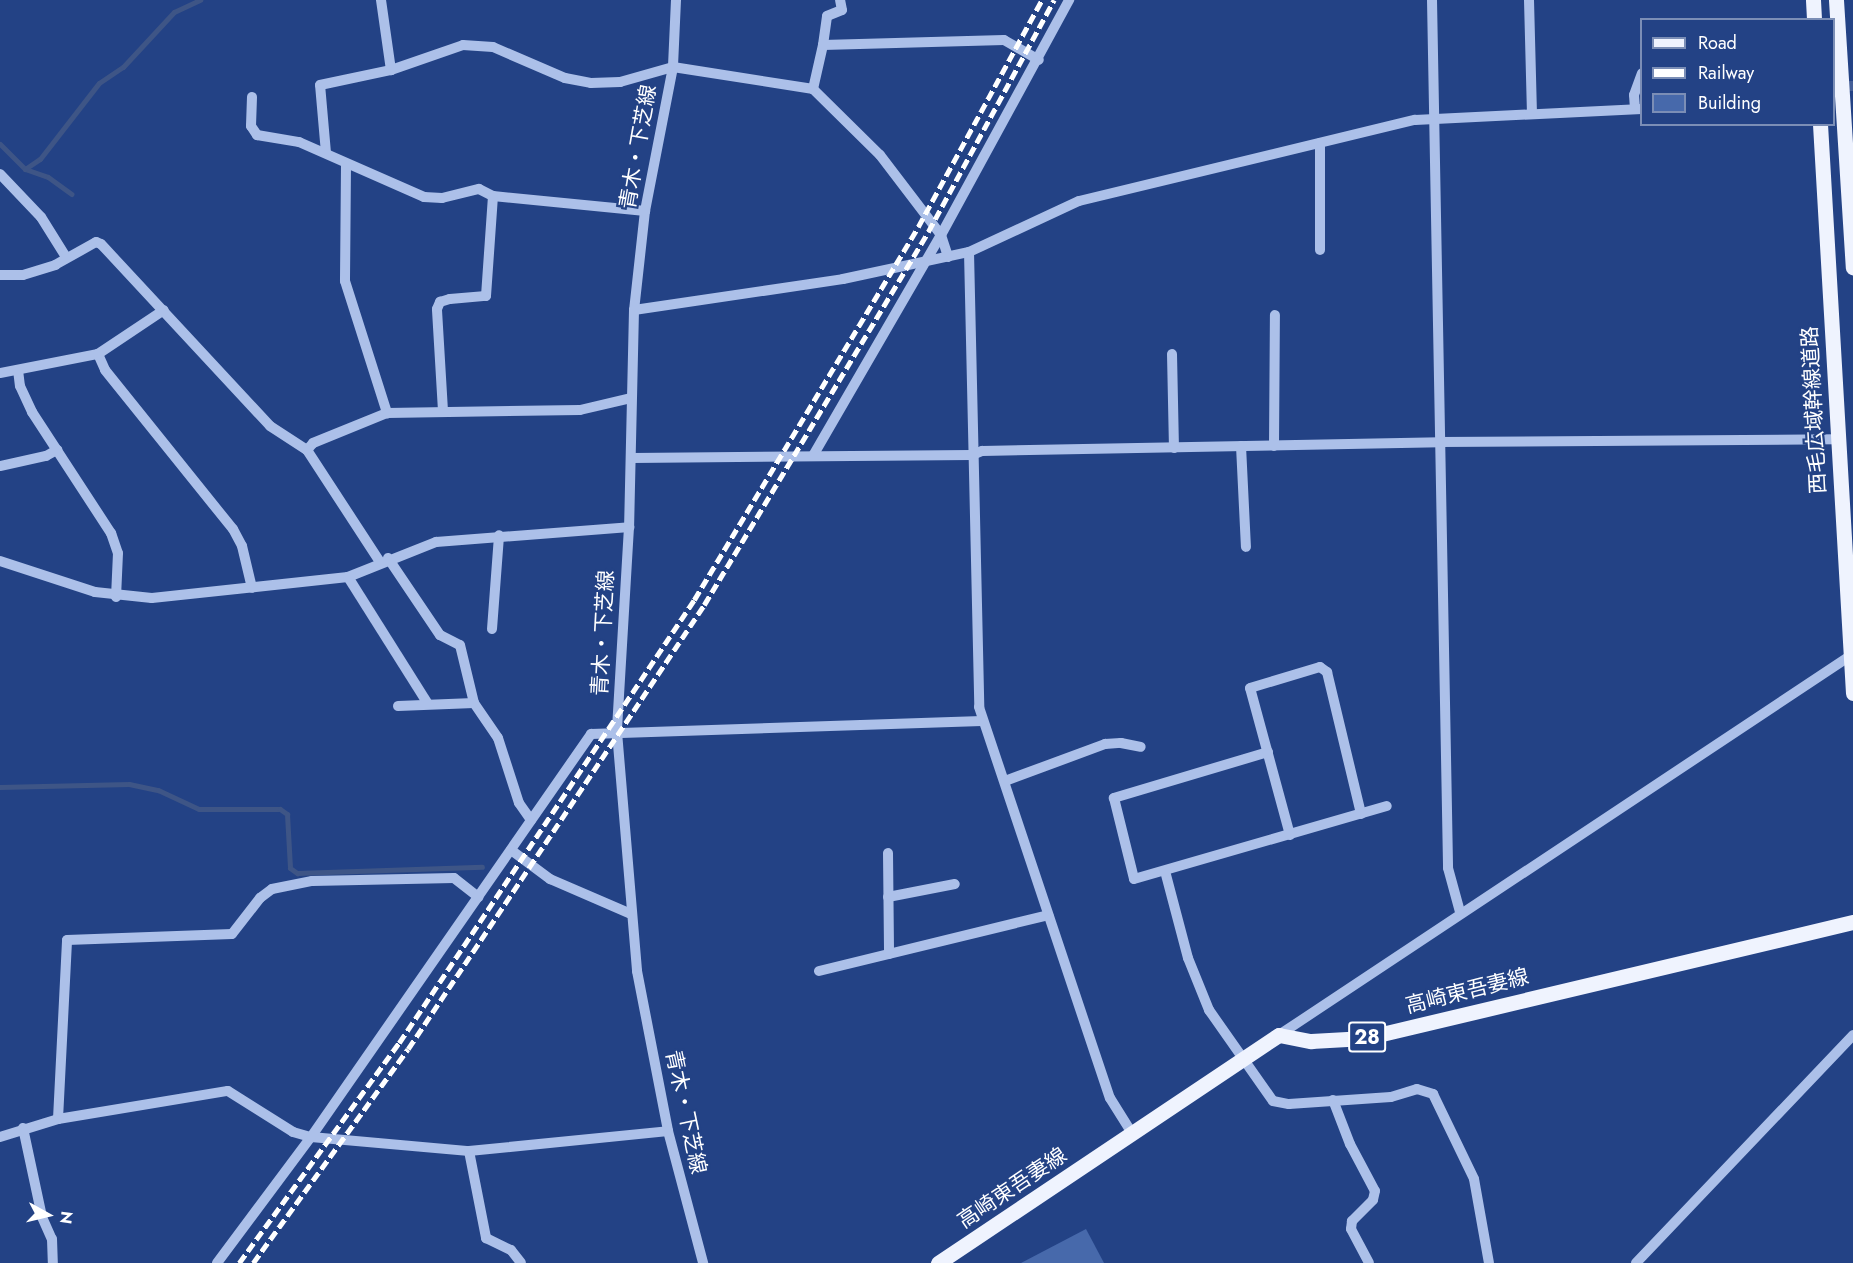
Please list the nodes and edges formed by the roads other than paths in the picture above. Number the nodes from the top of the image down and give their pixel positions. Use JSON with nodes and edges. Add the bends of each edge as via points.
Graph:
{"nodes":[{"id":1,"x":381,"y":0,"type":"edge"},
{"id":2,"x":676,"y":0,"type":"edge"},
{"id":3,"x":840,"y":0,"type":"edge"},
{"id":4,"x":1069,"y":0,"type":"edge"},
{"id":5,"x":1432,"y":0,"type":"edge"},
{"id":6,"x":1529,"y":0,"type":"edge"},
{"id":7,"x":1813,"y":0,"type":"edge"},
{"id":8,"x":1836,"y":0,"type":"edge"},
{"id":9,"x":1814,"y":18,"type":"edge"},
{"id":10,"x":823,"y":45,"type":"junction"},
{"id":11,"x":1039,"y":60,"type":"junction"},
{"id":12,"x":673,"y":67,"type":"junction"},
{"id":13,"x":391,"y":70,"type":"junction"},
{"id":14,"x":1640,"y":76,"type":"edge"},
{"id":15,"x":813,"y":89,"type":"junction"},
{"id":16,"x":252,"y":97,"type":"dead end"},
{"id":17,"x":1638,"y":109,"type":"edge"},
{"id":18,"x":1848,"y":109,"type":"edge"},
{"id":19,"x":1532,"y":113,"type":"junction"},
{"id":20,"x":1434,"y":118,"type":"junction"},
{"id":21,"x":1820,"y":126,"type":"edge"},
{"id":22,"x":1320,"y":143,"type":"junction"},
{"id":23,"x":326,"y":153,"type":"junction"},
{"id":24,"x":346,"y":165,"type":"junction"},
{"id":25,"x":0,"y":174,"type":"edge"},
{"id":26,"x":493,"y":196,"type":"junction"},
{"id":27,"x":645,"y":211,"type":"junction"},
{"id":28,"x":941,"y":235,"type":"junction"},
{"id":29,"x":1320,"y":250,"type":"dead end"},
{"id":30,"x":969,"y":252,"type":"junction"},
{"id":31,"x":66,"y":257,"type":"junction"},
{"id":32,"x":948,"y":257,"type":"junction"},
{"id":33,"x":927,"y":260,"type":"junction"},
{"id":34,"x":1853,"y":267,"type":"edge"},
{"id":35,"x":0,"y":275,"type":"edge"},
{"id":36,"x":164,"y":310,"type":"junction"},
{"id":37,"x":634,"y":310,"type":"junction"},
{"id":38,"x":1275,"y":315,"type":"dead end"},
{"id":39,"x":98,"y":354,"type":"junction"},
{"id":40,"x":1172,"y":354,"type":"dead end"},
{"id":41,"x":18,"y":370,"type":"junction"},
{"id":42,"x":0,"y":372,"type":"edge"},
{"id":43,"x":631,"y":398,"type":"junction"},
{"id":44,"x":443,"y":411,"type":"junction"},
{"id":45,"x":387,"y":412,"type":"junction"},
{"id":46,"x":1836,"y":439,"type":"junction"},
{"id":47,"x":1440,"y":442,"type":"junction"},
{"id":48,"x":1242,"y":446,"type":"junction"},
{"id":49,"x":1274,"y":446,"type":"junction"},
{"id":50,"x":1174,"y":448,"type":"junction"},
{"id":51,"x":57,"y":450,"type":"junction"},
{"id":52,"x":307,"y":450,"type":"junction"},
{"id":53,"x":814,"y":454,"type":"junction"},
{"id":54,"x":972,"y":455,"type":"junction"},
{"id":55,"x":632,"y":459,"type":"junction"},
{"id":56,"x":0,"y":466,"type":"edge"},
{"id":57,"x":629,"y":527,"type":"junction"},
{"id":58,"x":499,"y":535,"type":"junction"},
{"id":59,"x":1246,"y":547,"type":"dead end"},
{"id":60,"x":384,"y":560,"type":"junction"},
{"id":61,"x":0,"y":561,"type":"edge"},
{"id":62,"x":348,"y":577,"type":"junction"},
{"id":63,"x":252,"y":588,"type":"junction"},
{"id":64,"x":116,"y":597,"type":"junction"},
{"id":65,"x":492,"y":630,"type":"dead end"},
{"id":66,"x":1852,"y":655,"type":"edge"},
{"id":67,"x":1853,"y":693,"type":"edge"},
{"id":68,"x":474,"y":703,"type":"junction"},
{"id":69,"x":428,"y":704,"type":"junction"},
{"id":70,"x":398,"y":705,"type":"dead end"},
{"id":71,"x":982,"y":721,"type":"junction"},
{"id":72,"x":617,"y":732,"type":"junction"},
{"id":73,"x":1141,"y":747,"type":"dead end"},
{"id":74,"x":1268,"y":752,"type":"junction"},
{"id":75,"x":1005,"y":781,"type":"junction"},
{"id":76,"x":1387,"y":806,"type":"dead end"},
{"id":77,"x":1361,"y":814,"type":"junction"},
{"id":78,"x":531,"y":820,"type":"junction"},
{"id":79,"x":1290,"y":835,"type":"junction"},
{"id":80,"x":511,"y":850,"type":"junction"},
{"id":81,"x":888,"y":853,"type":"dead end"},
{"id":82,"x":1165,"y":871,"type":"junction"},
{"id":83,"x":955,"y":884,"type":"dead end"},
{"id":84,"x":478,"y":897,"type":"junction"},
{"id":85,"x":888,"y":897,"type":"junction"},
{"id":86,"x":1460,"y":912,"type":"junction"},
{"id":87,"x":631,"y":914,"type":"junction"},
{"id":88,"x":1048,"y":915,"type":"junction"},
{"id":89,"x":1853,"y":922,"type":"edge"},
{"id":90,"x":889,"y":954,"type":"junction"},
{"id":91,"x":819,"y":971,"type":"dead end"},
{"id":92,"x":1279,"y":1035,"type":"junction"},
{"id":93,"x":1853,"y":1035,"type":"edge"},
{"id":94,"x":1242,"y":1060,"type":"junction"},
{"id":95,"x":1333,"y":1100,"type":"junction"},
{"id":96,"x":58,"y":1119,"type":"junction"},
{"id":97,"x":23,"y":1128,"type":"junction"},
{"id":98,"x":668,"y":1131,"type":"junction"},
{"id":99,"x":1131,"y":1132,"type":"junction"},
{"id":100,"x":0,"y":1137,"type":"edge"},
{"id":101,"x":311,"y":1137,"type":"junction"},
{"id":102,"x":469,"y":1151,"type":"junction"},
{"id":103,"x":53,"y":1263,"type":"edge"},
{"id":104,"x":217,"y":1263,"type":"edge"},
{"id":105,"x":521,"y":1263,"type":"edge"},
{"id":106,"x":703,"y":1263,"type":"edge"},
{"id":107,"x":938,"y":1263,"type":"edge"},
{"id":108,"x":1369,"y":1263,"type":"edge"},
{"id":109,"x":1489,"y":1263,"type":"edge"},
{"id":110,"x":1636,"y":1263,"type":"edge"}],
"edges":[{"from":1,"to":13,"type":"street"},
{"from":2,"to":12,"type":"street","name":"青木・下芝線"},
{"from":3,"to":10,"type":"street","via":[[842,10],[827,16]]},
{"from":4,"to":11,"type":"street"},
{"from":5,"to":20,"type":"street"},
{"from":6,"to":19,"type":"street"},
{"from":7,"to":9,"type":"main road"},
{"from":8,"to":18,"type":"main road"},
{"from":10,"to":11,"type":"street","via":[[1004,40]]},
{"from":10,"to":15,"type":"street"},
{"from":11,"to":28,"type":"street"},
{"from":12,"to":13,"type":"street","via":[[620,82],[591,83],[477,44]]},
{"from":12,"to":15,"type":"street"},
{"from":12,"to":27,"type":"street","name":"青木・下芝線"},
{"from":13,"to":23,"type":"street","via":[[320,85]]},
{"from":14,"to":17,"type":"street","via":[[1634,94]]},
{"from":15,"to":28,"type":"street","via":[[880,155]]},
{"from":16,"to":23,"type":"street","via":[[251,126],[257,135],[299,142]]},
{"from":17,"to":19,"type":"street"},
{"from":18,"to":34,"type":"main road"},
{"from":19,"to":20,"type":"street"},
{"from":20,"to":22,"type":"street"},
{"from":20,"to":47,"type":"street"},
{"from":21,"to":46,"type":"main road","name":"西毛広域幹線道路"},
{"from":22,"to":29,"type":"street"},
{"from":22,"to":30,"type":"street","via":[[1079,201]]},
{"from":23,"to":24,"type":"street"},
{"from":24,"to":26,"type":"street","via":[[424,196],[442,198],[479,189]]},
{"from":24,"to":45,"type":"street","via":[[345,281]]},
{"from":25,"to":31,"type":"street","via":[[41,217]]},
{"from":26,"to":27,"type":"street"},
{"from":26,"to":44,"type":"street","via":[[486,296],[450,298],[441,302],[438,309]]},
{"from":27,"to":37,"type":"street","name":"青木・下芝線"},
{"from":28,"to":32,"type":"street"},
{"from":28,"to":33,"type":"street"},
{"from":30,"to":32,"type":"street"},
{"from":30,"to":54,"type":"street"},
{"from":31,"to":35,"type":"street","via":[[55,265],[23,275]]},
{"from":31,"to":36,"type":"street","via":[[96,242]]},
{"from":32,"to":33,"type":"street"},
{"from":33,"to":37,"type":"street","via":[[843,279]]},
{"from":33,"to":53,"type":"street"},
{"from":36,"to":39,"type":"street"},
{"from":36,"to":52,"type":"street","via":[[270,426]]},
{"from":37,"to":43,"type":"street","name":"青木・下芝線"},
{"from":38,"to":49,"type":"street"},
{"from":39,"to":41,"type":"street"},
{"from":39,"to":63,"type":"street","via":[[105,370],[233,529],[242,546]]},
{"from":40,"to":50,"type":"street"},
{"from":41,"to":42,"type":"street"},
{"from":41,"to":51,"type":"street","via":[[20,386],[32,412]]},
{"from":43,"to":44,"type":"street","via":[[580,410]]},
{"from":43,"to":55,"type":"street","name":"青木・下芝線"},
{"from":44,"to":45,"type":"street"},
{"from":45,"to":52,"type":"street","via":[[313,443]]},
{"from":46,"to":47,"type":"street"},
{"from":46,"to":66,"type":"main road","name":"西毛広域幹線道路"},
{"from":47,"to":49,"type":"street"},
{"from":47,"to":86,"type":"street","via":[[1448,868]]},
{"from":48,"to":49,"type":"street"},
{"from":48,"to":50,"type":"street"},
{"from":48,"to":59,"type":"street"},
{"from":50,"to":54,"type":"street","via":[[982,451]]},
{"from":51,"to":56,"type":"street"},
{"from":51,"to":64,"type":"street","via":[[111,533],[118,553]]},
{"from":52,"to":60,"type":"street"},
{"from":53,"to":54,"type":"street"},
{"from":53,"to":55,"type":"street"},
{"from":54,"to":71,"type":"street"},
{"from":55,"to":57,"type":"street","name":"青木・下芝線"},
{"from":57,"to":58,"type":"street"},
{"from":57,"to":72,"type":"street","name":"青木・下芝線"},
{"from":58,"to":60,"type":"street","via":[[435,542]]},
{"from":58,"to":65,"type":"street"},
{"from":60,"to":62,"type":"street"},
{"from":60,"to":68,"type":"street","via":[[440,635],[460,645]]},
{"from":61,"to":64,"type":"street"},
{"from":62,"to":63,"type":"street"},
{"from":62,"to":69,"type":"street"},
{"from":63,"to":64,"type":"street","via":[[152,598]]},
{"from":66,"to":67,"type":"main road","name":"西毛広域幹線道路"},
{"from":66,"to":86,"type":"street"},
{"from":68,"to":69,"type":"street"},
{"from":68,"to":78,"type":"street","via":[[498,738],[519,803]]},
{"from":69,"to":70,"type":"street"},
{"from":71,"to":72,"type":"street"},
{"from":71,"to":75,"type":"street"},
{"from":72,"to":78,"type":"street","via":[[591,734]]},
{"from":72,"to":87,"type":"street","name":"青木・下芝線"},
{"from":73,"to":75,"type":"street","via":[[1121,742],[1105,744]]},
{"from":74,"to":77,"type":"street","via":[[1250,688],[1320,667],[1327,672]]},
{"from":74,"to":79,"type":"street"},
{"from":74,"to":82,"type":"street","via":[[1114,798],[1134,879]]},
{"from":75,"to":88,"type":"street"},
{"from":76,"to":77,"type":"street"},
{"from":77,"to":79,"type":"street"},
{"from":78,"to":80,"type":"street"},
{"from":79,"to":82,"type":"street"},
{"from":80,"to":84,"type":"street"},
{"from":80,"to":87,"type":"street","via":[[549,879]]},
{"from":81,"to":85,"type":"street"},
{"from":82,"to":94,"type":"street","via":[[1188,958],[1217,1025]]},
{"from":83,"to":85,"type":"street"},
{"from":84,"to":96,"type":"street","via":[[454,878],[303,882],[272,889],[232,934],[67,940]]},
{"from":84,"to":101,"type":"street"},
{"from":85,"to":90,"type":"street"},
{"from":86,"to":92,"type":"street"},
{"from":87,"to":98,"type":"street","name":"青木・下芝線","via":[[637,971]]},
{"from":88,"to":90,"type":"street"},
{"from":88,"to":99,"type":"street","via":[[1110,1098]]},
{"from":89,"to":92,"type":"main road","name":"高崎東吾妻線","number":"28","via":[[1365,1038],[1311,1041]]},
{"from":90,"to":91,"type":"street"},
{"from":92,"to":94,"type":"main road","name":"高崎東吾妻線"},
{"from":93,"to":110,"type":"street"},
{"from":94,"to":95,"type":"street","via":[[1273,1101],[1289,1104]]},
{"from":94,"to":99,"type":"main road","name":"高崎東吾妻線"},
{"from":95,"to":108,"type":"street","via":[[1350,1144],[1375,1191],[1373,1200],[1352,1221],[1352,1233]]},
{"from":95,"to":109,"type":"street","via":[[1391,1097],[1417,1089],[1433,1094],[1474,1179]]},
{"from":96,"to":97,"type":"street"},
{"from":96,"to":101,"type":"street","via":[[228,1091],[293,1132]]},
{"from":97,"to":100,"type":"street"},
{"from":97,"to":103,"type":"street","via":[[42,1217],[52,1239]]},
{"from":98,"to":102,"type":"street"},
{"from":98,"to":106,"type":"street","name":"青木・下芝線"},
{"from":99,"to":107,"type":"main road","name":"高崎東吾妻線"},
{"from":101,"to":102,"type":"street"},
{"from":101,"to":104,"type":"street"},
{"from":102,"to":105,"type":"street","via":[[486,1238],[511,1250]]}]}
